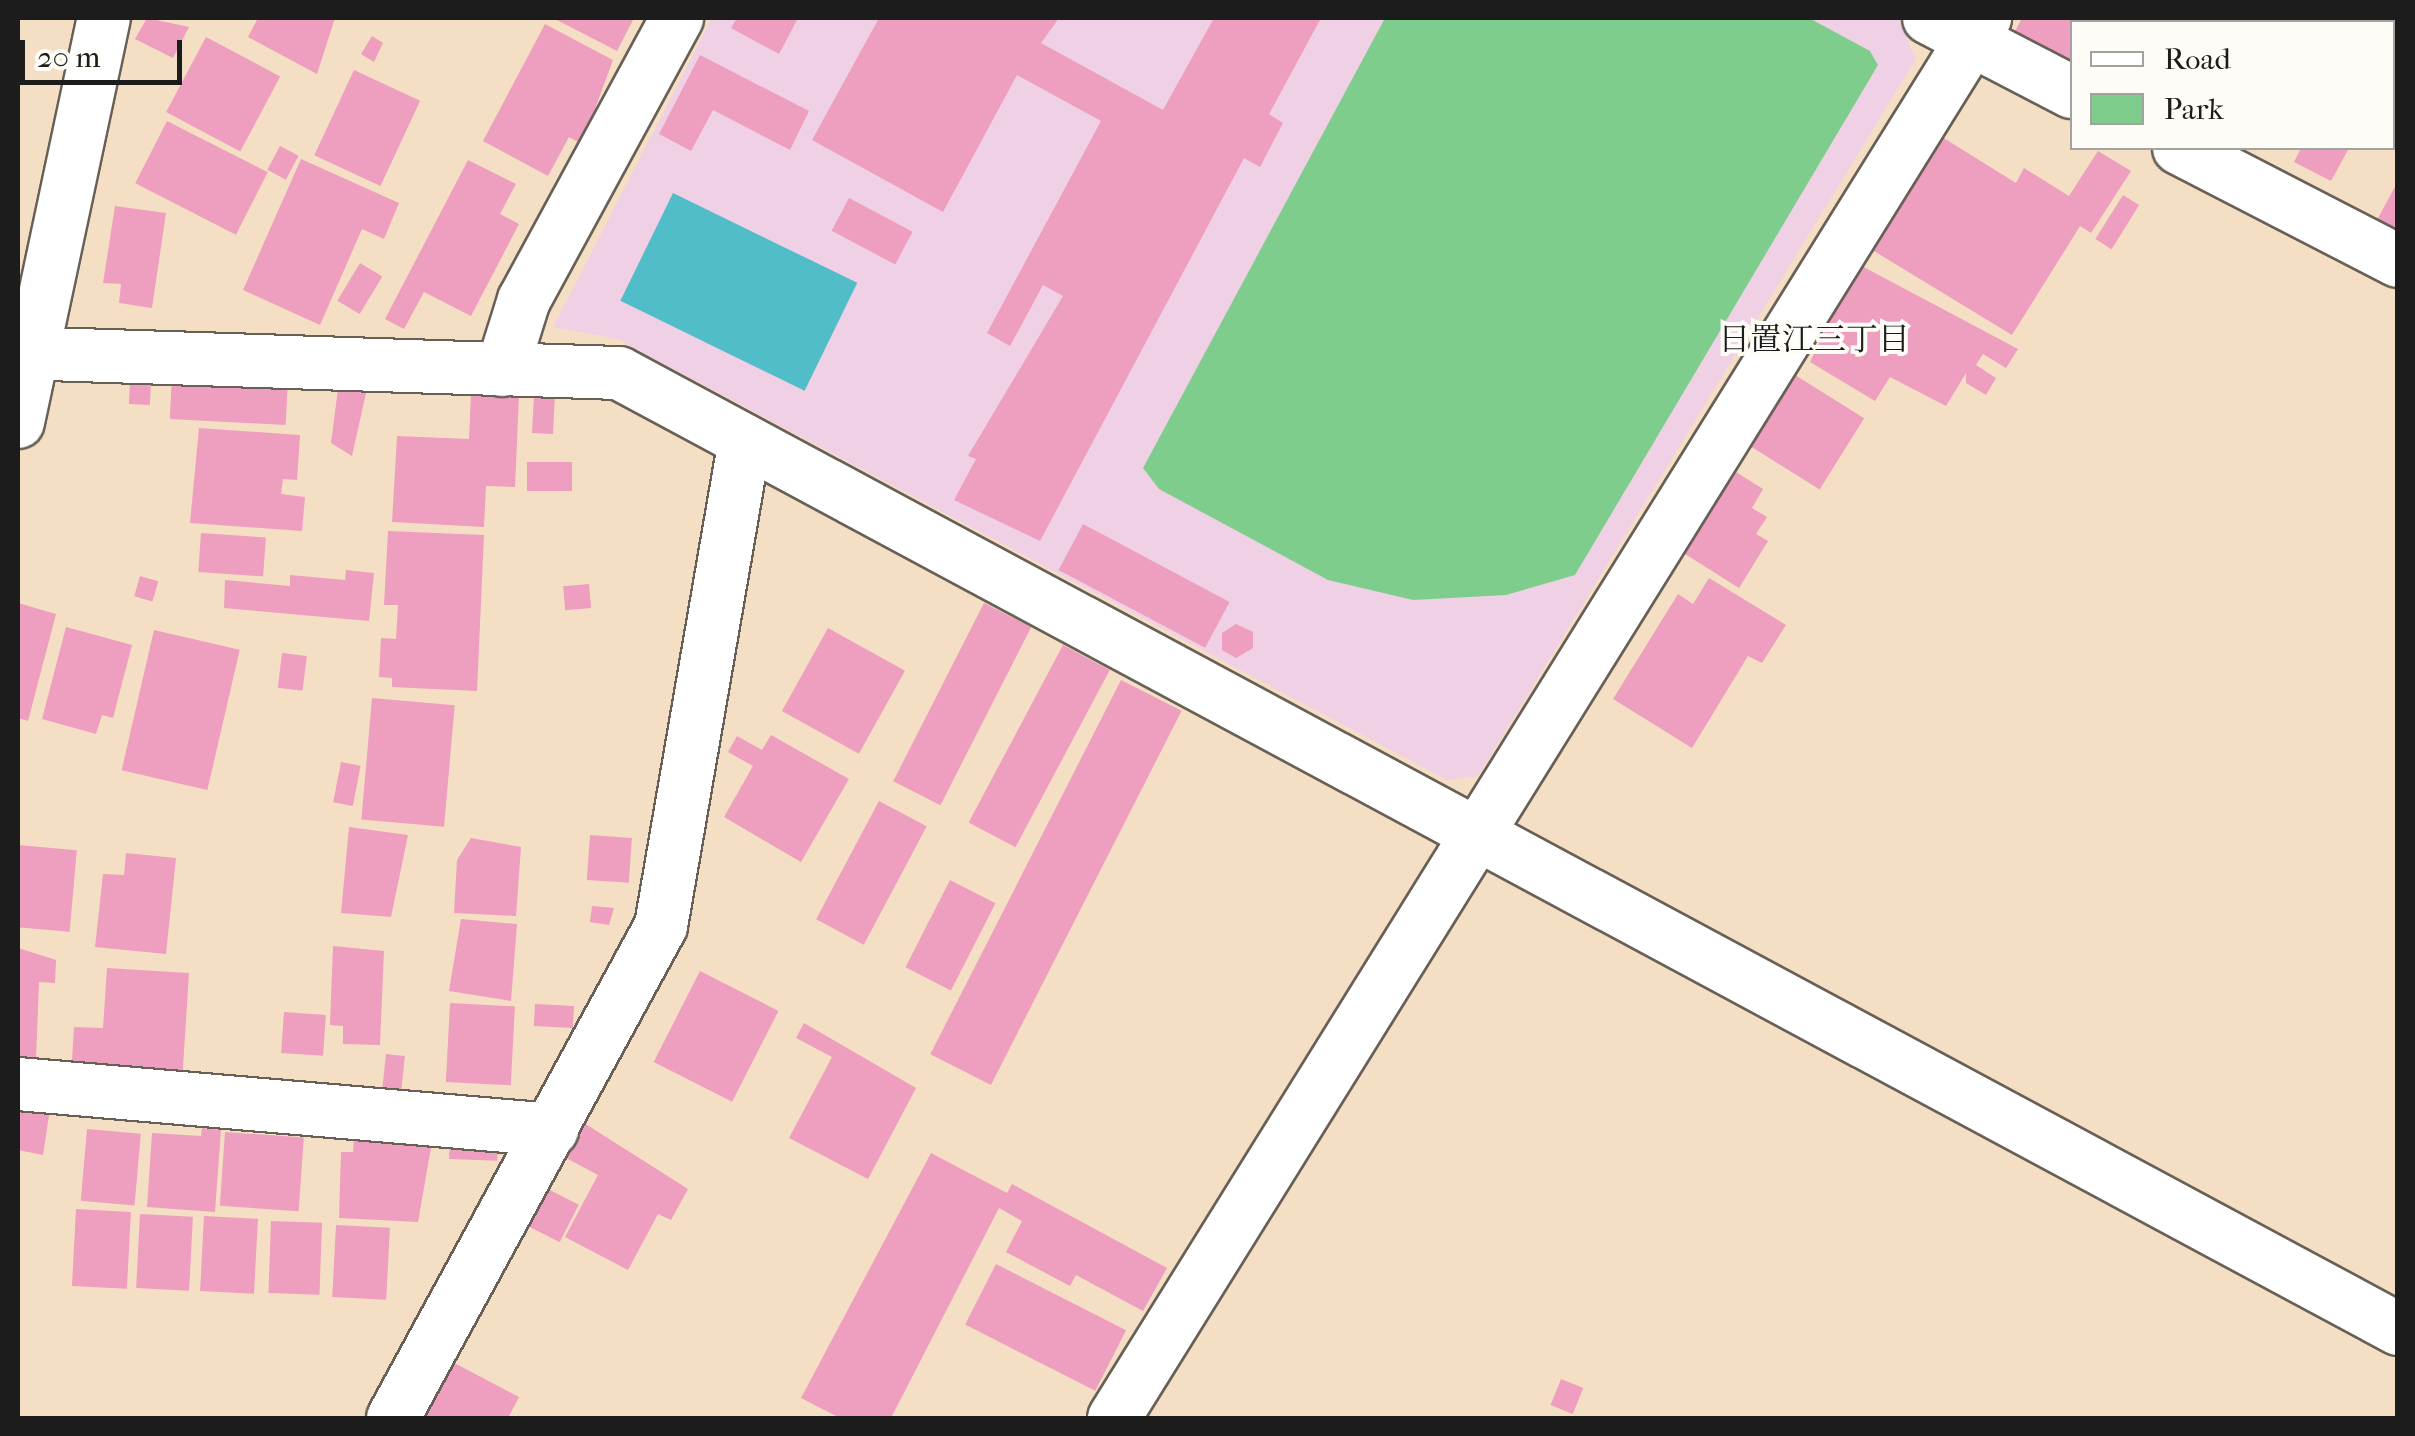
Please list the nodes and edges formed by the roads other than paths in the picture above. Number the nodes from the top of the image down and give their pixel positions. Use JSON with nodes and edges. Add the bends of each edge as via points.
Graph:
{"nodes":[{"id":1,"x":104,"y":18,"type":"edge"},
{"id":2,"x":677,"y":18,"type":"edge"},
{"id":3,"x":1962,"y":25,"type":"edge"},
{"id":4,"x":2070,"y":91,"type":"edge"},
{"id":5,"x":2188,"y":150,"type":"edge"},
{"id":6,"x":2242,"y":162,"type":"edge"},
{"id":7,"x":2398,"y":261,"type":"edge"},
{"id":8,"x":26,"y":354,"type":"edge"},
{"id":9,"x":502,"y":370,"type":"junction"},
{"id":10,"x":18,"y":422,"type":"edge"},
{"id":11,"x":744,"y":441,"type":"junction"},
{"id":12,"x":1478,"y":837,"type":"junction"},
{"id":13,"x":18,"y":1084,"type":"edge"},
{"id":14,"x":552,"y":1130,"type":"junction"},
{"id":15,"x":2398,"y":1329,"type":"edge"},
{"id":16,"x":392,"y":1418,"type":"edge"},
{"id":17,"x":1114,"y":1418,"type":"edge"}],
"edges":[{"from":1,"to":8,"type":"street"},
{"from":2,"to":9,"type":"street","via":[[524,300]]},
{"from":3,"to":4,"type":"street"},
{"from":3,"to":12,"type":"street"},
{"from":5,"to":6,"type":"street"},
{"from":6,"to":7,"type":"street"},
{"from":8,"to":9,"type":"street"},
{"from":8,"to":10,"type":"street"},
{"from":9,"to":11,"type":"street","via":[[619,373]]},
{"from":11,"to":12,"type":"street"},
{"from":11,"to":14,"type":"street","via":[[661,926]]},
{"from":12,"to":15,"type":"street"},
{"from":12,"to":17,"type":"street"},
{"from":13,"to":14,"type":"street"},
{"from":14,"to":16,"type":"street"}]}
